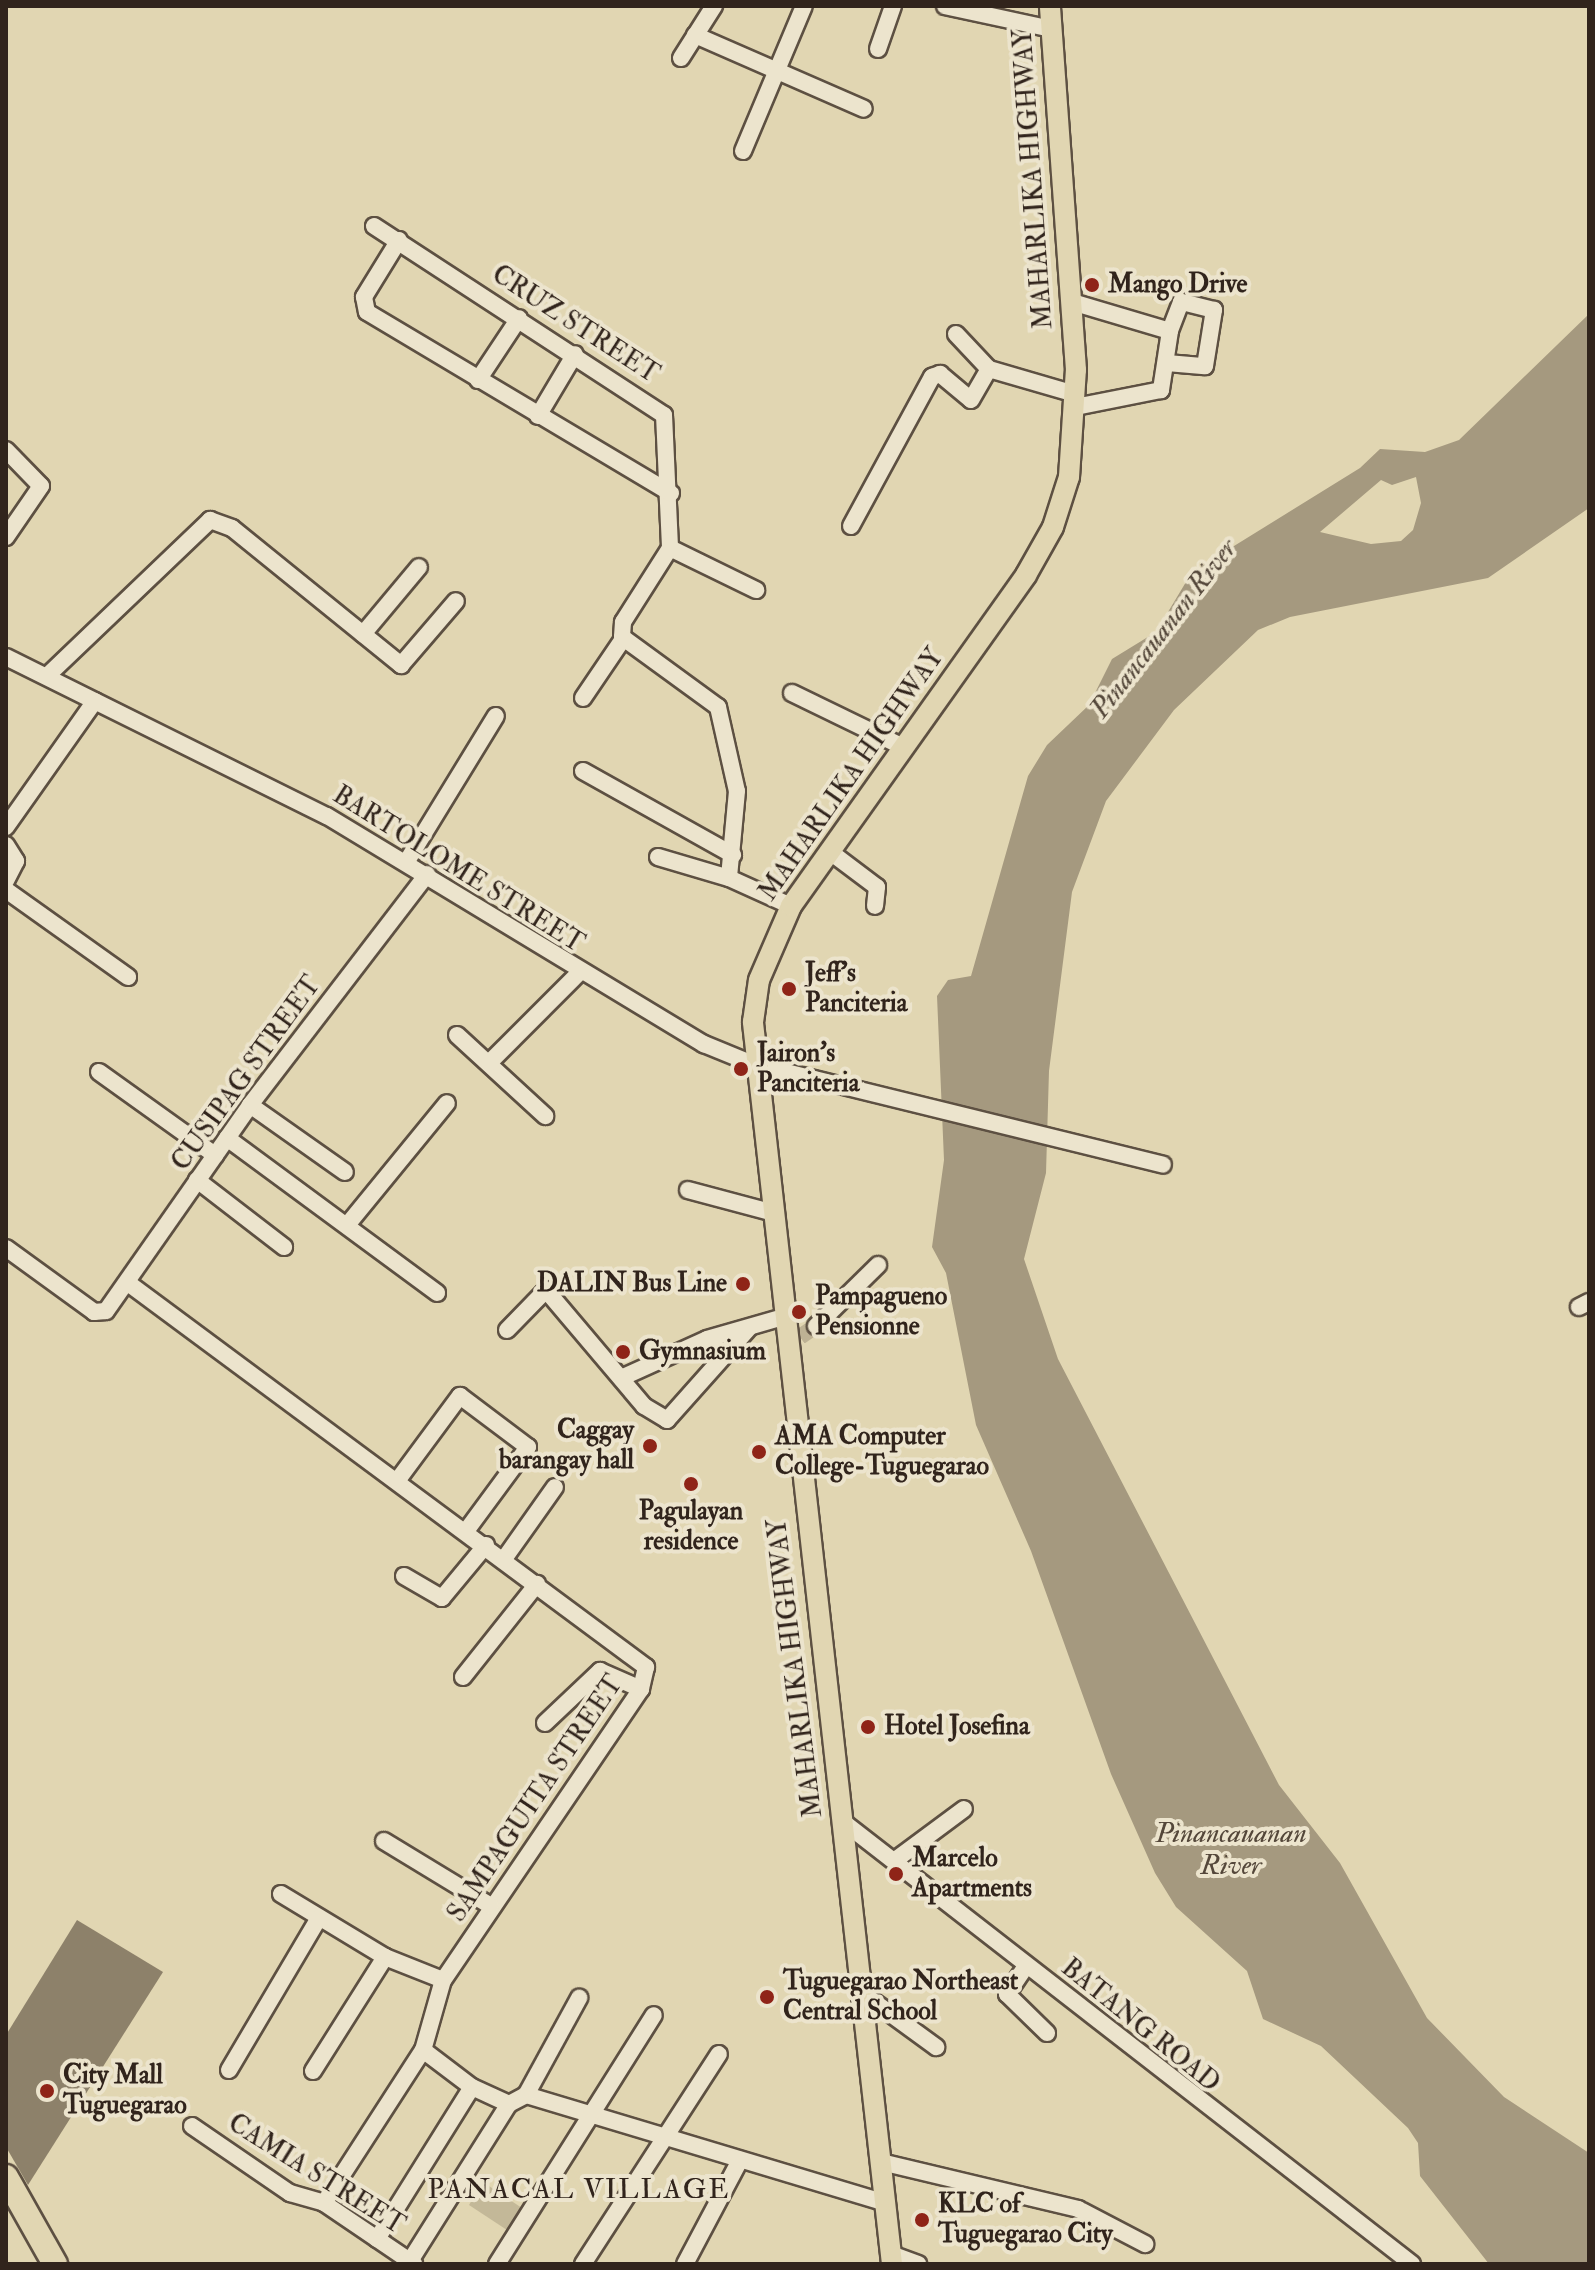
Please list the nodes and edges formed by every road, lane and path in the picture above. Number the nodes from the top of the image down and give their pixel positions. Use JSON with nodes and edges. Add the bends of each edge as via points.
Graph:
{"nodes":[{"id":1,"x":714,"y":6,"type":"edge"},
{"id":2,"x":804,"y":6,"type":"edge"},
{"id":3,"x":893,"y":6,"type":"edge"},
{"id":4,"x":945,"y":6,"type":"edge"},
{"id":5,"x":1050,"y":6,"type":"edge"},
{"id":6,"x":1051,"y":29,"type":"junction"},
{"id":7,"x":695,"y":35,"type":"junction"},
{"id":8,"x":878,"y":49,"type":"dead end"},
{"id":9,"x":681,"y":58,"type":"dead end"},
{"id":10,"x":777,"y":75,"type":"junction"},
{"id":11,"x":864,"y":109,"type":"dead end"},
{"id":12,"x":743,"y":151,"type":"dead end"},
{"id":13,"x":374,"y":226,"type":"dead end"},
{"id":14,"x":399,"y":240,"type":"junction"},
{"id":15,"x":1072,"y":302,"type":"junction"},
{"id":16,"x":519,"y":318,"type":"junction"},
{"id":17,"x":1170,"y":331,"type":"junction"},
{"id":18,"x":956,"y":334,"type":"dead end"},
{"id":19,"x":575,"y":354,"type":"junction"},
{"id":20,"x":1167,"y":363,"type":"junction"},
{"id":21,"x":989,"y":369,"type":"junction"},
{"id":22,"x":478,"y":380,"type":"junction"},
{"id":23,"x":1075,"y":400,"type":"junction"},
{"id":24,"x":538,"y":416,"type":"junction"},
{"id":25,"x":6,"y":450,"type":"edge"},
{"id":26,"x":671,"y":493,"type":"junction"},
{"id":27,"x":851,"y":526,"type":"dead end"},
{"id":28,"x":6,"y":537,"type":"edge"},
{"id":29,"x":670,"y":548,"type":"junction"},
{"id":30,"x":419,"y":567,"type":"dead end"},
{"id":31,"x":756,"y":590,"type":"dead end"},
{"id":32,"x":456,"y":601,"type":"dead end"},
{"id":33,"x":363,"y":634,"type":"junction"},
{"id":34,"x":623,"y":639,"type":"junction"},
{"id":35,"x":6,"y":657,"type":"edge"},
{"id":36,"x":47,"y":676,"type":"junction"},
{"id":37,"x":792,"y":693,"type":"dead end"},
{"id":38,"x":583,"y":698,"type":"dead end"},
{"id":39,"x":95,"y":701,"type":"junction"},
{"id":40,"x":496,"y":716,"type":"dead end"},
{"id":41,"x":903,"y":747,"type":"junction"},
{"id":42,"x":583,"y":771,"type":"dead end"},
{"id":43,"x":6,"y":827,"type":"edge"},
{"id":44,"x":6,"y":845,"type":"edge"},
{"id":45,"x":829,"y":851,"type":"junction"},
{"id":46,"x":733,"y":855,"type":"junction"},
{"id":47,"x":658,"y":857,"type":"dead end"},
{"id":48,"x":407,"y":861,"type":"junction"},
{"id":49,"x":427,"y":874,"type":"junction"},
{"id":50,"x":729,"y":878,"type":"junction"},
{"id":51,"x":6,"y":881,"type":"edge"},
{"id":52,"x":6,"y":890,"type":"edge"},
{"id":53,"x":791,"y":906,"type":"junction"},
{"id":54,"x":875,"y":906,"type":"dead end"},
{"id":55,"x":579,"y":973,"type":"junction"},
{"id":56,"x":128,"y":977,"type":"dead end"},
{"id":57,"x":457,"y":1035,"type":"dead end"},
{"id":58,"x":489,"y":1063,"type":"junction"},
{"id":59,"x":753,"y":1064,"type":"junction"},
{"id":60,"x":99,"y":1072,"type":"dead end"},
{"id":61,"x":447,"y":1103,"type":"dead end"},
{"id":62,"x":250,"y":1105,"type":"junction"},
{"id":63,"x":545,"y":1116,"type":"dead end"},
{"id":64,"x":227,"y":1138,"type":"junction"},
{"id":65,"x":215,"y":1155,"type":"junction"},
{"id":66,"x":1163,"y":1165,"type":"dead end"},
{"id":67,"x":345,"y":1172,"type":"dead end"},
{"id":68,"x":197,"y":1180,"type":"junction"},
{"id":69,"x":688,"y":1190,"type":"dead end"},
{"id":70,"x":770,"y":1212,"type":"junction"},
{"id":71,"x":348,"y":1224,"type":"junction"},
{"id":72,"x":284,"y":1247,"type":"dead end"},
{"id":73,"x":6,"y":1248,"type":"edge"},
{"id":74,"x":878,"y":1265,"type":"dead end"},
{"id":75,"x":128,"y":1283,"type":"junction"},
{"id":76,"x":437,"y":1293,"type":"dead end"},
{"id":77,"x":783,"y":1317,"type":"junction"},
{"id":78,"x":816,"y":1326,"type":"tunnel mouth"},
{"id":79,"x":749,"y":1328,"type":"junction"},
{"id":80,"x":507,"y":1330,"type":"dead end"},
{"id":81,"x":621,"y":1378,"type":"junction"},
{"id":82,"x":397,"y":1481,"type":"junction"},
{"id":83,"x":555,"y":1487,"type":"dead end"},
{"id":84,"x":466,"y":1531,"type":"junction"},
{"id":85,"x":486,"y":1545,"type":"junction"},
{"id":86,"x":504,"y":1559,"type":"junction"},
{"id":87,"x":404,"y":1576,"type":"dead end"},
{"id":88,"x":537,"y":1584,"type":"junction"},
{"id":89,"x":463,"y":1677,"type":"dead end"},
{"id":90,"x":641,"y":1689,"type":"junction"},
{"id":91,"x":545,"y":1723,"type":"dead end"},
{"id":92,"x":964,"y":1809,"type":"dead end"},
{"id":93,"x":842,"y":1821,"type":"junction"},
{"id":94,"x":384,"y":1841,"type":"dead end"},
{"id":95,"x":894,"y":1861,"type":"junction"},
{"id":96,"x":281,"y":1894,"type":"dead end"},
{"id":97,"x":491,"y":1906,"type":"junction"},
{"id":98,"x":319,"y":1918,"type":"junction"},
{"id":99,"x":385,"y":1957,"type":"junction"},
{"id":100,"x":1026,"y":1966,"type":"junction"},
{"id":101,"x":443,"y":1980,"type":"junction"},
{"id":102,"x":862,"y":1993,"type":"junction"},
{"id":103,"x":579,"y":1998,"type":"dead end"},
{"id":104,"x":654,"y":2015,"type":"dead end"},
{"id":105,"x":1047,"y":2033,"type":"dead end"},
{"id":106,"x":936,"y":2047,"type":"dead end"},
{"id":107,"x":423,"y":2050,"type":"junction"},
{"id":108,"x":719,"y":2054,"type":"dead end"},
{"id":109,"x":229,"y":2070,"type":"dead end"},
{"id":110,"x":313,"y":2071,"type":"dead end"},
{"id":111,"x":472,"y":2087,"type":"junction"},
{"id":112,"x":526,"y":2095,"type":"junction"},
{"id":113,"x":509,"y":2104,"type":"junction"},
{"id":114,"x":594,"y":2113,"type":"junction"},
{"id":115,"x":192,"y":2126,"type":"dead end"},
{"id":116,"x":667,"y":2133,"type":"junction"},
{"id":117,"x":740,"y":2160,"type":"junction"},
{"id":118,"x":881,"y":2162,"type":"junction"},
{"id":119,"x":6,"y":2177,"type":"edge"},
{"id":120,"x":324,"y":2203,"type":"junction"},
{"id":121,"x":886,"y":2203,"type":"junction"},
{"id":122,"x":377,"y":2239,"type":"junction"},
{"id":123,"x":1145,"y":2244,"type":"dead end"},
{"id":124,"x":891,"y":2259,"type":"edge"},
{"id":125,"x":403,"y":2261,"type":"edge"},
{"id":126,"x":55,"y":2264,"type":"edge"},
{"id":127,"x":497,"y":2264,"type":"edge"},
{"id":128,"x":583,"y":2264,"type":"edge"},
{"id":129,"x":685,"y":2264,"type":"edge"},
{"id":130,"x":918,"y":2264,"type":"edge"},
{"id":131,"x":1412,"y":2264,"type":"edge"}],
"edges":[{"from":1,"to":7,"type":"street"},
{"from":2,"to":10,"type":"street"},
{"from":3,"to":8,"type":"street"},
{"from":4,"to":6,"type":"street"},
{"from":5,"to":6,"type":"main road","name":"MAHARLIKA HIGHWAY"},
{"from":6,"to":15,"type":"main road","name":"MAHARLIKA HIGHWAY"},
{"from":7,"to":9,"type":"street"},
{"from":7,"to":10,"type":"street"},
{"from":10,"to":11,"type":"street"},
{"from":10,"to":12,"type":"street"},
{"from":13,"to":14,"type":"street","name":"CRUZ STREET"},
{"from":14,"to":16,"type":"street","name":"CRUZ STREET"},
{"from":14,"to":22,"type":"street","via":[[364,297],[364,308]]},
{"from":15,"to":17,"type":"street"},
{"from":15,"to":23,"type":"main road","name":"MAHARLIKA HIGHWAY"},
{"from":16,"to":19,"type":"street","name":"CRUZ STREET"},
{"from":16,"to":22,"type":"street"},
{"from":17,"to":20,"type":"street"},
{"from":17,"to":20,"type":"street","via":[[1181,302],[1214,310],[1205,366]]},
{"from":18,"to":21,"type":"street"},
{"from":19,"to":24,"type":"street"},
{"from":19,"to":26,"type":"street","name":"CRUZ STREET","via":[[664,415]]},
{"from":20,"to":23,"type":"street","via":[[1161,390]]},
{"from":21,"to":23,"type":"street"},
{"from":21,"to":27,"type":"street","via":[[971,400],[940,374],[932,377]]},
{"from":22,"to":24,"type":"street"},
{"from":23,"to":41,"type":"main road","name":"MAHARLIKA HIGHWAY","via":[[1069,477],[1053,527]]},
{"from":24,"to":26,"type":"street"},
{"from":25,"to":28,"type":"street","via":[[41,486]]},
{"from":26,"to":29,"type":"street","name":"CRUZ STREET"},
{"from":29,"to":31,"type":"street"},
{"from":29,"to":34,"type":"street","via":[[623,622]]},
{"from":30,"to":33,"type":"street"},
{"from":32,"to":33,"type":"street","via":[[401,665]]},
{"from":33,"to":36,"type":"street","via":[[232,528],[210,520]]},
{"from":34,"to":38,"type":"street"},
{"from":34,"to":46,"type":"street","via":[[703,695],[723,717],[737,791]]},
{"from":35,"to":36,"type":"street","name":"BARTOLOME STREET"},
{"from":36,"to":39,"type":"street","name":"BARTOLOME STREET"},
{"from":37,"to":41,"type":"street"},
{"from":39,"to":43,"type":"street"},
{"from":39,"to":48,"type":"street","name":"BARTOLOME STREET"},
{"from":40,"to":48,"type":"street"},
{"from":41,"to":45,"type":"main road","name":"MAHARLIKA HIGHWAY"},
{"from":42,"to":46,"type":"street"},
{"from":44,"to":51,"type":"street","via":[[16,861]]},
{"from":45,"to":53,"type":"main road","name":"MAHARLIKA HIGHWAY"},
{"from":45,"to":54,"type":"street","via":[[877,887]]},
{"from":46,"to":50,"type":"street"},
{"from":47,"to":50,"type":"street"},
{"from":48,"to":49,"type":"street","name":"BARTOLOME STREET"},
{"from":49,"to":55,"type":"street","name":"BARTOLOME STREET"},
{"from":49,"to":62,"type":"street","name":"CUSIPAG STREET"},
{"from":50,"to":53,"type":"street"},
{"from":52,"to":56,"type":"street"},
{"from":53,"to":59,"type":"main road","name":"MAHARLIKA HIGHWAY","via":[[759,980]]},
{"from":55,"to":58,"type":"street"},
{"from":55,"to":59,"type":"street","name":"BARTOLOME STREET","via":[[704,1044]]},
{"from":57,"to":58,"type":"street"},
{"from":58,"to":63,"type":"street"},
{"from":59,"to":66,"type":"street","name":"BARTOLOME STREET"},
{"from":59,"to":70,"type":"main road","name":"MAHARLIKA HIGHWAY"},
{"from":60,"to":65,"type":"street"},
{"from":61,"to":71,"type":"street"},
{"from":62,"to":64,"type":"street","name":"CUSIPAG STREET"},
{"from":62,"to":67,"type":"street"},
{"from":64,"to":65,"type":"street","name":"CUSIPAG STREET"},
{"from":64,"to":71,"type":"street"},
{"from":65,"to":68,"type":"street","name":"CUSIPAG STREET"},
{"from":68,"to":72,"type":"street"},
{"from":68,"to":75,"type":"street","name":"CUSIPAG STREET"},
{"from":69,"to":70,"type":"street"},
{"from":70,"to":77,"type":"main road","name":"MAHARLIKA HIGHWAY"},
{"from":71,"to":76,"type":"street"},
{"from":73,"to":75,"type":"street","name":"CUSIPAG STREET","via":[[94,1312],[111,1306]]},
{"from":74,"to":78,"type":"street"},
{"from":75,"to":82,"type":"street","name":"SAMPAGUITA STREET"},
{"from":77,"to":79,"type":"street"},
{"from":77,"to":93,"type":"main road","name":"MAHARLIKA HIGHWAY","via":[[793,1338]]},
{"from":79,"to":81,"type":"street","via":[[707,1339]]},
{"from":79,"to":81,"type":"street","via":[[673,1417],[655,1416]]},
{"from":80,"to":81,"type":"street","via":[[546,1290]]},
{"from":82,"to":84,"type":"street","name":"SAMPAGUITA STREET"},
{"from":82,"to":84,"type":"street","via":[[460,1396],[528,1447]]},
{"from":83,"to":86,"type":"street"},
{"from":84,"to":85,"type":"street","name":"SAMPAGUITA STREET"},
{"from":85,"to":86,"type":"street","name":"SAMPAGUITA STREET"},
{"from":85,"to":87,"type":"street","via":[[442,1598]]},
{"from":86,"to":88,"type":"street","name":"SAMPAGUITA STREET"},
{"from":88,"to":89,"type":"street"},
{"from":88,"to":90,"type":"street","name":"SAMPAGUITA STREET","via":[[641,1660],[648,1674]]},
{"from":90,"to":91,"type":"street","via":[[600,1671]]},
{"from":90,"to":97,"type":"street","name":"SAMPAGUITA STREET"},
{"from":92,"to":95,"type":"street"},
{"from":93,"to":95,"type":"street","name":"BATANG ROAD"},
{"from":93,"to":102,"type":"main road","name":"MAHARLIKA HIGHWAY"},
{"from":94,"to":97,"type":"street"},
{"from":95,"to":100,"type":"street","name":"BATANG ROAD"},
{"from":96,"to":98,"type":"street"},
{"from":97,"to":101,"type":"street","name":"SAMPAGUITA STREET"},
{"from":98,"to":99,"type":"street"},
{"from":98,"to":109,"type":"street"},
{"from":99,"to":101,"type":"street"},
{"from":99,"to":110,"type":"street"},
{"from":100,"to":105,"type":"street","via":[[1007,1994]]},
{"from":100,"to":131,"type":"street","name":"BATANG ROAD"},
{"from":101,"to":107,"type":"street","name":"SAMPAGUITA STREET"},
{"from":102,"to":106,"type":"street"},
{"from":102,"to":118,"type":"main road","name":"MAHARLIKA HIGHWAY"},
{"from":103,"to":112,"type":"street"},
{"from":104,"to":114,"type":"street"},
{"from":107,"to":111,"type":"street"},
{"from":107,"to":120,"type":"street","name":"SAMPAGUITA STREET"},
{"from":108,"to":116,"type":"street"},
{"from":111,"to":113,"type":"street"},
{"from":111,"to":122,"type":"street"},
{"from":112,"to":113,"type":"street"},
{"from":112,"to":114,"type":"street"},
{"from":113,"to":125,"type":"street"},
{"from":114,"to":116,"type":"street"},
{"from":114,"to":127,"type":"street"},
{"from":115,"to":120,"type":"street","name":"CAMIA STREET","via":[[290,2193]]},
{"from":116,"to":117,"type":"street"},
{"from":116,"to":128,"type":"street"},
{"from":117,"to":121,"type":"street"},
{"from":117,"to":129,"type":"street"},
{"from":118,"to":121,"type":"main road","name":"MAHARLIKA HIGHWAY"},
{"from":118,"to":123,"type":"street","via":[[1078,2209]]},
{"from":119,"to":126,"type":"highway"},
{"from":120,"to":122,"type":"street","name":"CAMIA STREET"},
{"from":121,"to":124,"type":"main road","name":"MAHARLIKA HIGHWAY"},
{"from":122,"to":125,"type":"street","name":"CAMIA STREET"},
{"from":124,"to":130,"type":"street"}]}
